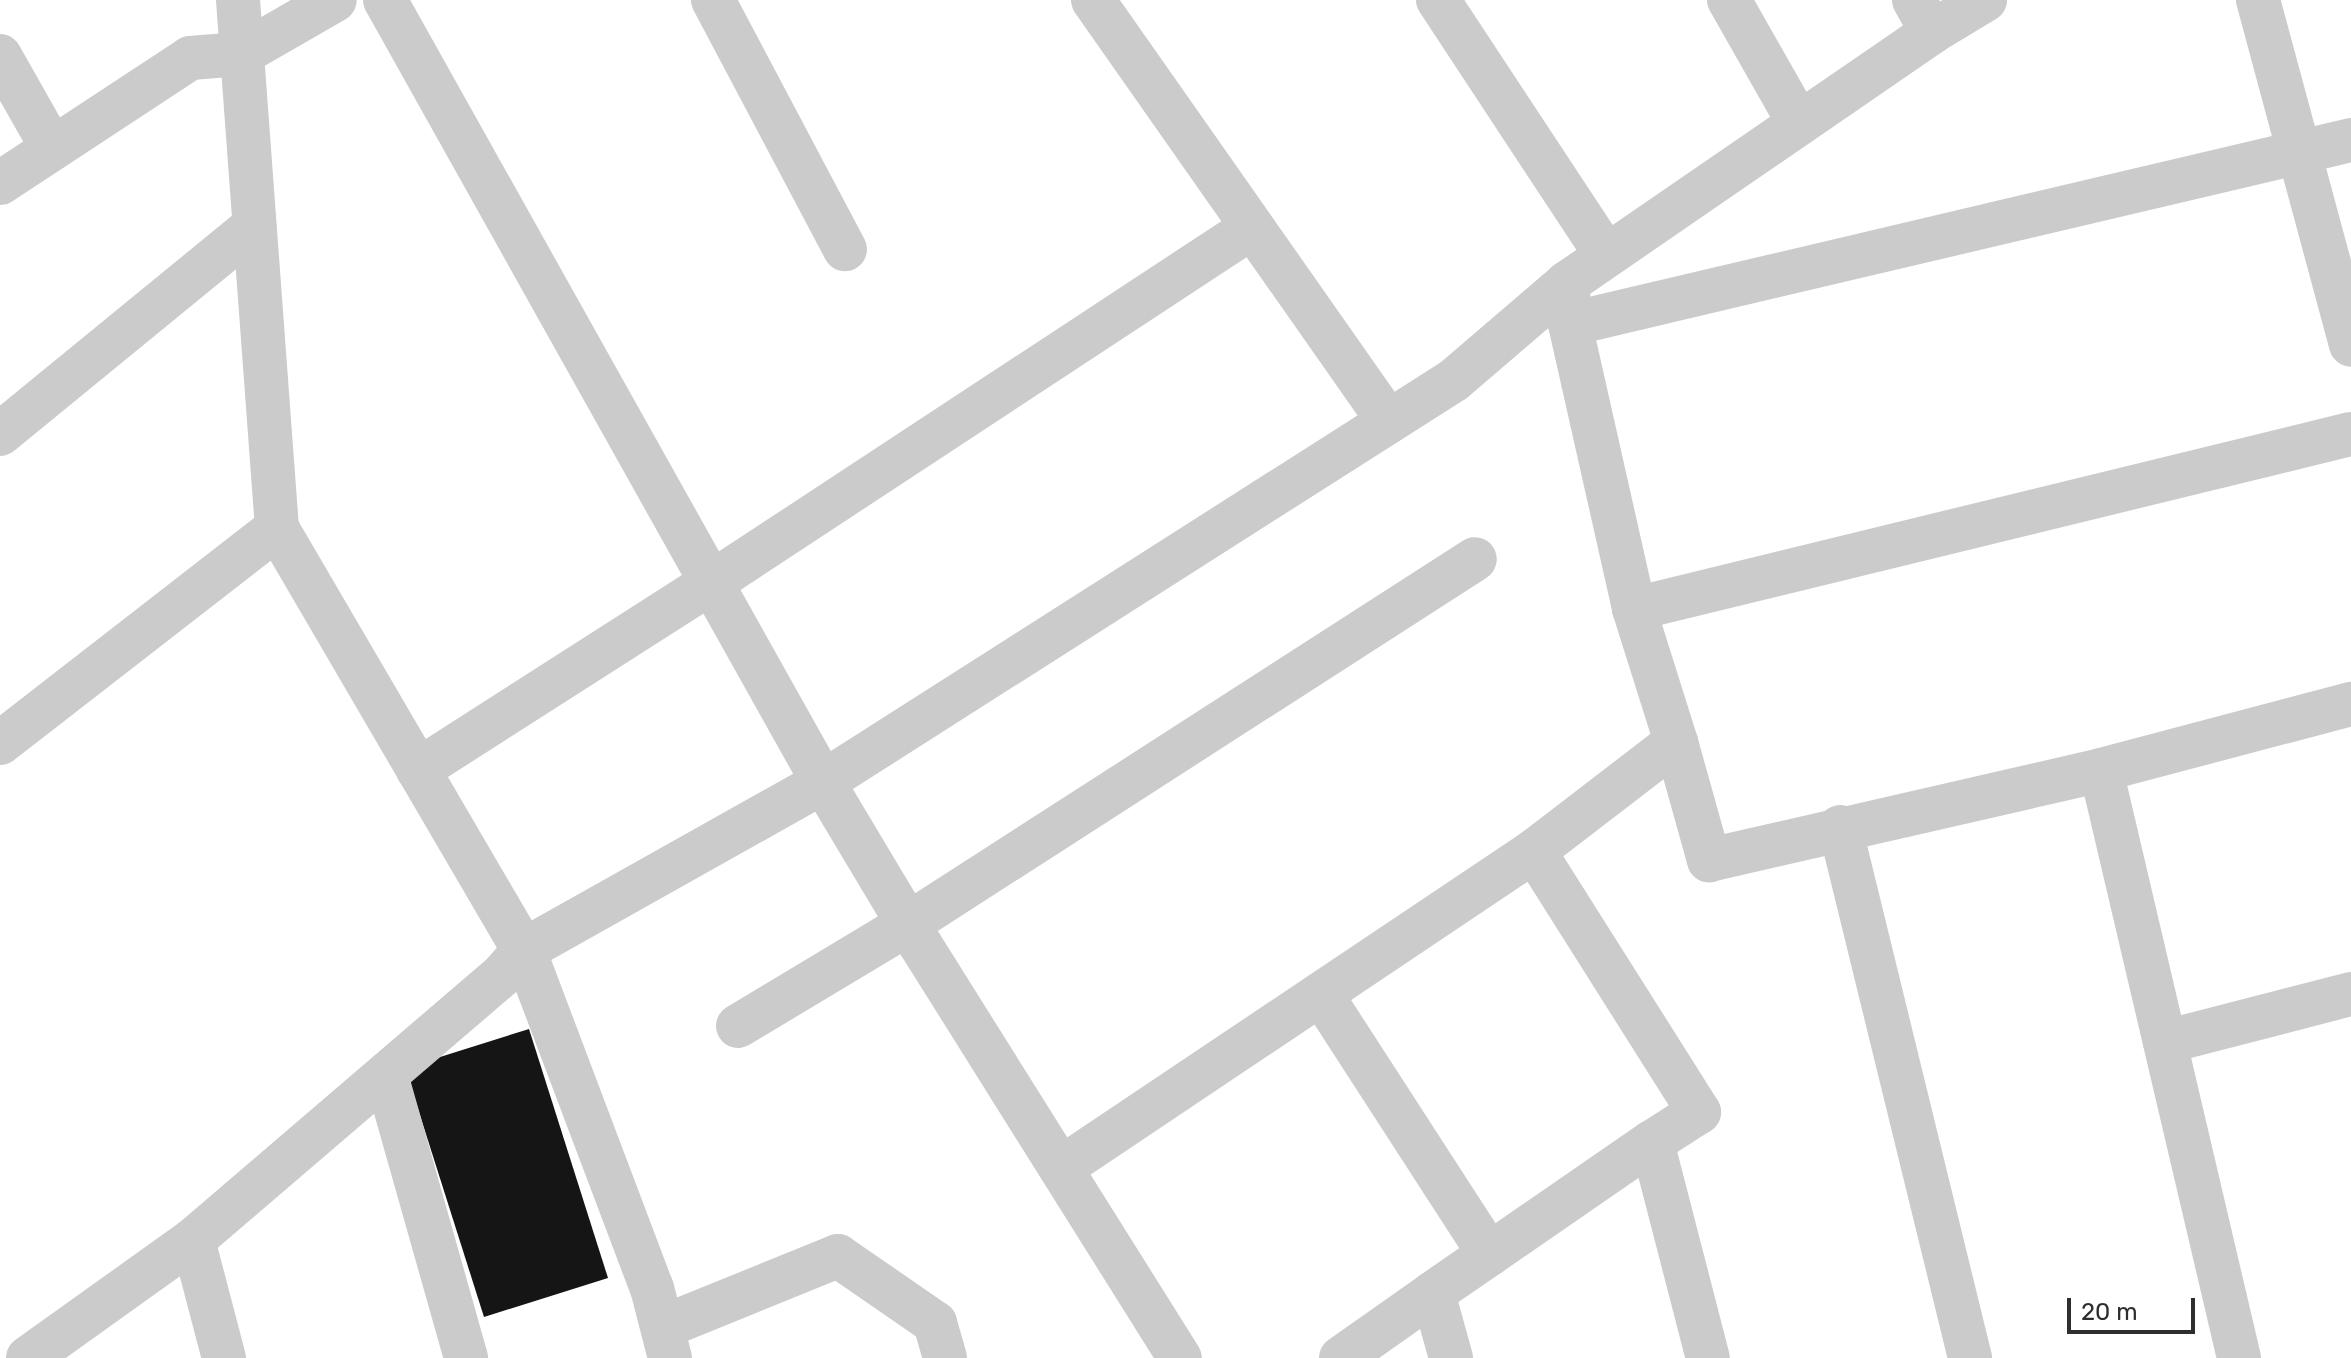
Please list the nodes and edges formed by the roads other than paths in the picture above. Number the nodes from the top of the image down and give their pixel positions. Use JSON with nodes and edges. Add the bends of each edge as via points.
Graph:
{"nodes":[{"id":1,"x":238,"y":0,"type":"edge"},
{"id":2,"x":335,"y":0,"type":"edge"},
{"id":3,"x":385,"y":0,"type":"edge"},
{"id":4,"x":713,"y":0,"type":"edge"},
{"id":5,"x":1093,"y":0,"type":"edge"},
{"id":6,"x":1438,"y":0,"type":"edge"},
{"id":7,"x":1729,"y":0,"type":"edge"},
{"id":8,"x":1985,"y":0,"type":"edge"},
{"id":9,"x":2258,"y":0,"type":"edge"},
{"id":10,"x":1923,"y":16,"type":"edge"},
{"id":11,"x":241,"y":54,"type":"junction"},
{"id":12,"x":0,"y":56,"type":"edge"},
{"id":13,"x":1799,"y":123,"type":"junction"},
{"id":14,"x":2351,"y":140,"type":"edge"},
{"id":15,"x":52,"y":148,"type":"junction"},
{"id":16,"x":2302,"y":153,"type":"junction"},
{"id":17,"x":0,"y":183,"type":"edge"},
{"id":18,"x":254,"y":226,"type":"junction"},
{"id":19,"x":1251,"y":228,"type":"junction"},
{"id":20,"x":845,"y":249,"type":"dead end"},
{"id":21,"x":1606,"y":255,"type":"junction"},
{"id":22,"x":1568,"y":303,"type":"junction"},
{"id":23,"x":2351,"y":345,"type":"edge"},
{"id":24,"x":1389,"y":422,"type":"junction"},
{"id":25,"x":0,"y":434,"type":"edge"},
{"id":26,"x":2351,"y":434,"type":"edge"},
{"id":27,"x":277,"y":528,"type":"junction"},
{"id":28,"x":1475,"y":559,"type":"dead end"},
{"id":29,"x":714,"y":581,"type":"junction"},
{"id":30,"x":1634,"y":609,"type":"junction"},
{"id":31,"x":2351,"y":704,"type":"edge"},
{"id":32,"x":1676,"y":742,"type":"junction"},
{"id":33,"x":0,"y":743,"type":"edge"},
{"id":34,"x":418,"y":770,"type":"junction"},
{"id":35,"x":2101,"y":770,"type":"junction"},
{"id":36,"x":823,"y":782,"type":"junction"},
{"id":37,"x":1840,"y":827,"type":"junction"},
{"id":38,"x":1534,"y":851,"type":"junction"},
{"id":39,"x":908,"y":924,"type":"junction"},
{"id":40,"x":524,"y":950,"type":"junction"},
{"id":41,"x":1321,"y":994,"type":"junction"},
{"id":42,"x":2351,"y":994,"type":"edge"},
{"id":43,"x":738,"y":1026,"type":"dead end"},
{"id":44,"x":2165,"y":1042,"type":"junction"},
{"id":45,"x":386,"y":1075,"type":"junction"},
{"id":46,"x":1652,"y":1142,"type":"junction"},
{"id":47,"x":1061,"y":1168,"type":"junction"},
{"id":48,"x":193,"y":1240,"type":"junction"},
{"id":49,"x":1489,"y":1254,"type":"junction"},
{"id":50,"x":1433,"y":1293,"type":"junction"},
{"id":51,"x":666,"y":1342,"type":"edge"},
{"id":52,"x":28,"y":1358,"type":"edge"},
{"id":53,"x":224,"y":1358,"type":"edge"},
{"id":54,"x":466,"y":1358,"type":"edge"},
{"id":55,"x":945,"y":1358,"type":"edge"},
{"id":56,"x":1180,"y":1358,"type":"edge"},
{"id":57,"x":1341,"y":1358,"type":"edge"},
{"id":58,"x":1451,"y":1358,"type":"edge"},
{"id":59,"x":1708,"y":1358,"type":"edge"},
{"id":60,"x":1970,"y":1358,"type":"edge"},
{"id":61,"x":2239,"y":1358,"type":"edge"}],
"edges":[{"from":1,"to":11,"type":"street"},
{"from":2,"to":11,"type":"street"},
{"from":3,"to":29,"type":"street"},
{"from":4,"to":20,"type":"street"},
{"from":5,"to":19,"type":"street"},
{"from":6,"to":21,"type":"street"},
{"from":7,"to":13,"type":"street"},
{"from":8,"to":10,"type":"street"},
{"from":9,"to":16,"type":"street"},
{"from":10,"to":13,"type":"street"},
{"from":11,"to":15,"type":"street","via":[[190,58]]},
{"from":11,"to":18,"type":"street"},
{"from":12,"to":15,"type":"street"},
{"from":13,"to":21,"type":"street"},
{"from":14,"to":16,"type":"street"},
{"from":15,"to":17,"type":"street"},
{"from":16,"to":22,"type":"street"},
{"from":16,"to":23,"type":"street"},
{"from":18,"to":25,"type":"street"},
{"from":18,"to":27,"type":"street"},
{"from":19,"to":24,"type":"street"},
{"from":19,"to":29,"type":"street"},
{"from":21,"to":22,"type":"street"},
{"from":22,"to":24,"type":"street"},
{"from":22,"to":30,"type":"street"},
{"from":24,"to":36,"type":"street"},
{"from":26,"to":30,"type":"street"},
{"from":27,"to":33,"type":"street"},
{"from":27,"to":34,"type":"street"},
{"from":28,"to":39,"type":"street"},
{"from":29,"to":34,"type":"street"},
{"from":29,"to":36,"type":"street"},
{"from":30,"to":32,"type":"street"},
{"from":31,"to":35,"type":"street"},
{"from":32,"to":37,"type":"street","via":[[1709,860]]},
{"from":32,"to":38,"type":"street"},
{"from":34,"to":40,"type":"street"},
{"from":35,"to":37,"type":"street"},
{"from":35,"to":44,"type":"street"},
{"from":36,"to":39,"type":"street"},
{"from":36,"to":40,"type":"street"},
{"from":37,"to":60,"type":"street"},
{"from":38,"to":41,"type":"street"},
{"from":38,"to":46,"type":"street","via":[[1699,1112]]},
{"from":39,"to":43,"type":"street"},
{"from":39,"to":47,"type":"street"},
{"from":40,"to":45,"type":"street"},
{"from":40,"to":51,"type":"street","via":[[652,1288]]},
{"from":41,"to":47,"type":"street"},
{"from":41,"to":49,"type":"street"},
{"from":42,"to":44,"type":"street"},
{"from":44,"to":61,"type":"street"},
{"from":45,"to":48,"type":"street"},
{"from":45,"to":54,"type":"street"},
{"from":46,"to":49,"type":"street"},
{"from":46,"to":59,"type":"street"},
{"from":47,"to":56,"type":"street"},
{"from":48,"to":52,"type":"street"},
{"from":48,"to":53,"type":"street"},
{"from":49,"to":50,"type":"street"},
{"from":50,"to":57,"type":"street"},
{"from":50,"to":58,"type":"street"},
{"from":51,"to":55,"type":"street","via":[[838,1256],[935,1323]]}]}
